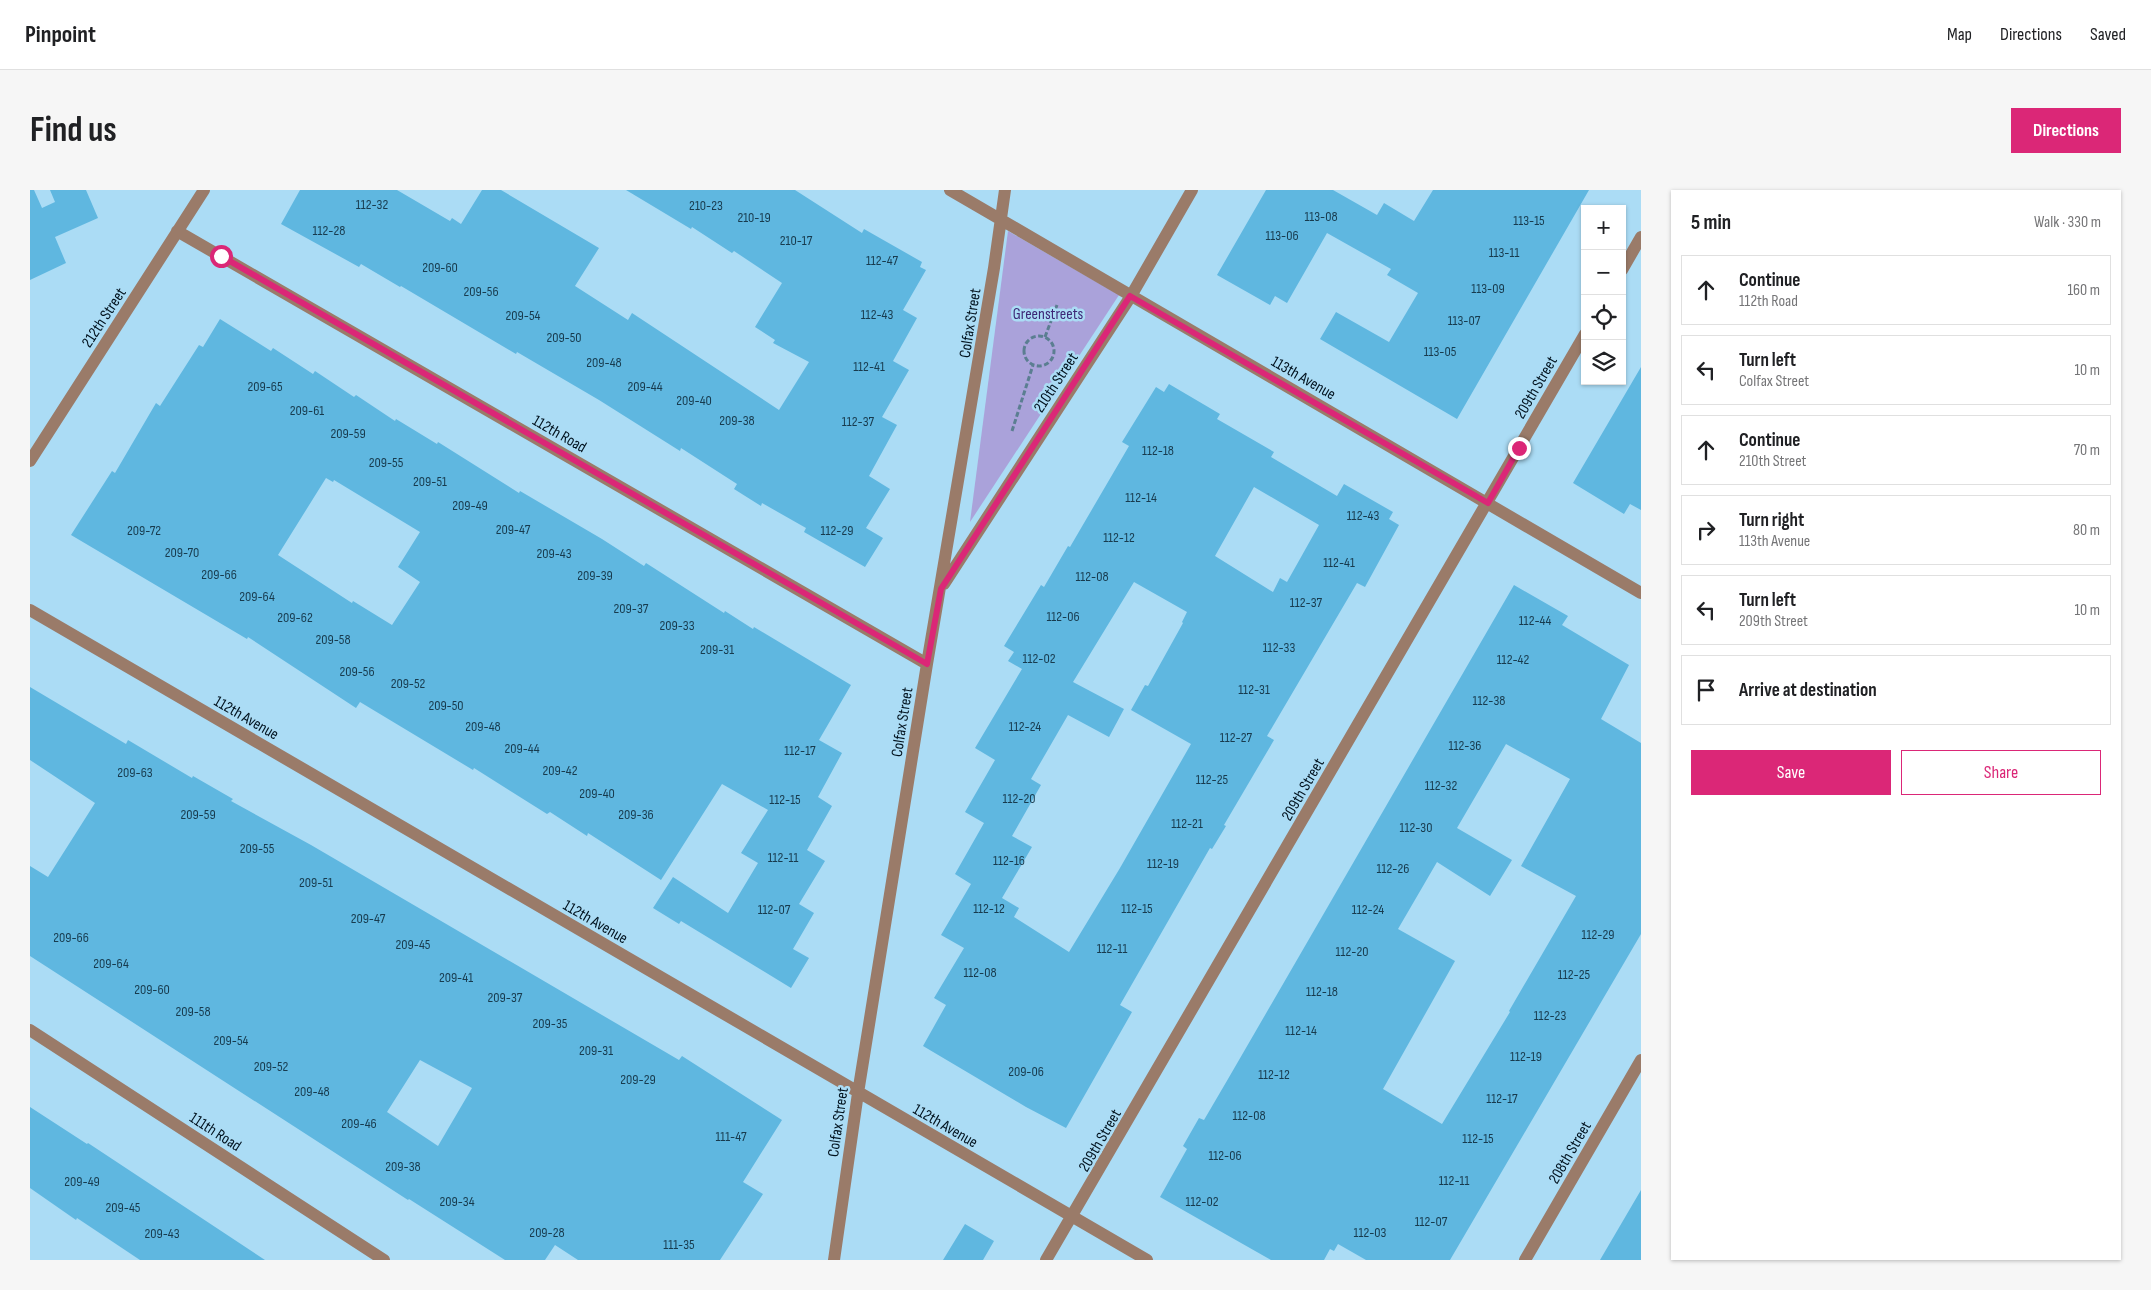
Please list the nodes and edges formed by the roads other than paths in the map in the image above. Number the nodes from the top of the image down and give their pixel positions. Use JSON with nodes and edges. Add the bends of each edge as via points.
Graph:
{"nodes":[{"id":1,"x":204,"y":190,"type":"edge"},
{"id":2,"x":950,"y":190,"type":"edge"},
{"id":3,"x":1004,"y":190,"type":"edge"},
{"id":4,"x":1192,"y":190,"type":"edge"},
{"id":5,"x":1002,"y":220,"type":"junction"},
{"id":6,"x":177,"y":231,"type":"junction"},
{"id":7,"x":1641,"y":237,"type":"edge"},
{"id":8,"x":1626,"y":263,"type":"edge"},
{"id":9,"x":1130,"y":296,"type":"junction"},
{"id":10,"x":1582,"y":340,"type":"edge"},
{"id":11,"x":30,"y":461,"type":"edge"},
{"id":12,"x":1488,"y":503,"type":"junction"},
{"id":13,"x":941,"y":589,"type":"junction"},
{"id":14,"x":1641,"y":593,"type":"edge"},
{"id":15,"x":30,"y":610,"type":"edge"},
{"id":16,"x":927,"y":664,"type":"junction"},
{"id":17,"x":30,"y":1030,"type":"edge"},
{"id":18,"x":1641,"y":1060,"type":"edge"},
{"id":19,"x":858,"y":1093,"type":"junction"},
{"id":20,"x":1073,"y":1217,"type":"junction"},
{"id":21,"x":836,"y":1246,"type":"junction"},
{"id":22,"x":384,"y":1260,"type":"edge"},
{"id":23,"x":826,"y":1260,"type":"edge"},
{"id":24,"x":834,"y":1260,"type":"edge"},
{"id":25,"x":1046,"y":1260,"type":"edge"},
{"id":26,"x":1147,"y":1260,"type":"edge"},
{"id":27,"x":1525,"y":1260,"type":"edge"}],
"edges":[{"from":1,"to":6,"type":"street","name":"212th Street"},
{"from":2,"to":5,"type":"street","name":"113th Avenue"},
{"from":3,"to":5,"type":"street","name":"Colfax Street"},
{"from":4,"to":9,"type":"street","name":"210th Street"},
{"from":5,"to":9,"type":"street","name":"113th Avenue"},
{"from":5,"to":13,"type":"street","name":"Colfax Street"},
{"from":6,"to":11,"type":"street","name":"212th Street"},
{"from":6,"to":16,"type":"street","name":"112th Road"},
{"from":7,"to":8,"type":"street"},
{"from":9,"to":12,"type":"street","name":"113th Avenue"},
{"from":9,"to":13,"type":"street","name":"210th Street"},
{"from":10,"to":12,"type":"street","name":"209th Street"},
{"from":12,"to":14,"type":"street","name":"113th Avenue"},
{"from":12,"to":20,"type":"street","name":"209th Street"},
{"from":13,"to":16,"type":"street","name":"Colfax Street"},
{"from":15,"to":19,"type":"street","name":"112th Avenue"},
{"from":16,"to":19,"type":"street","name":"Colfax Street"},
{"from":17,"to":22,"type":"street","name":"111th Road"},
{"from":18,"to":27,"type":"street","name":"208th Street"},
{"from":19,"to":20,"type":"street","name":"112th Avenue"},
{"from":19,"to":21,"type":"street","name":"Colfax Street"},
{"from":20,"to":25,"type":"street","name":"209th Street"},
{"from":20,"to":26,"type":"street","name":"112th Avenue"},
{"from":21,"to":23,"type":"street"},
{"from":21,"to":24,"type":"street","name":"Colfax Street"}]}
